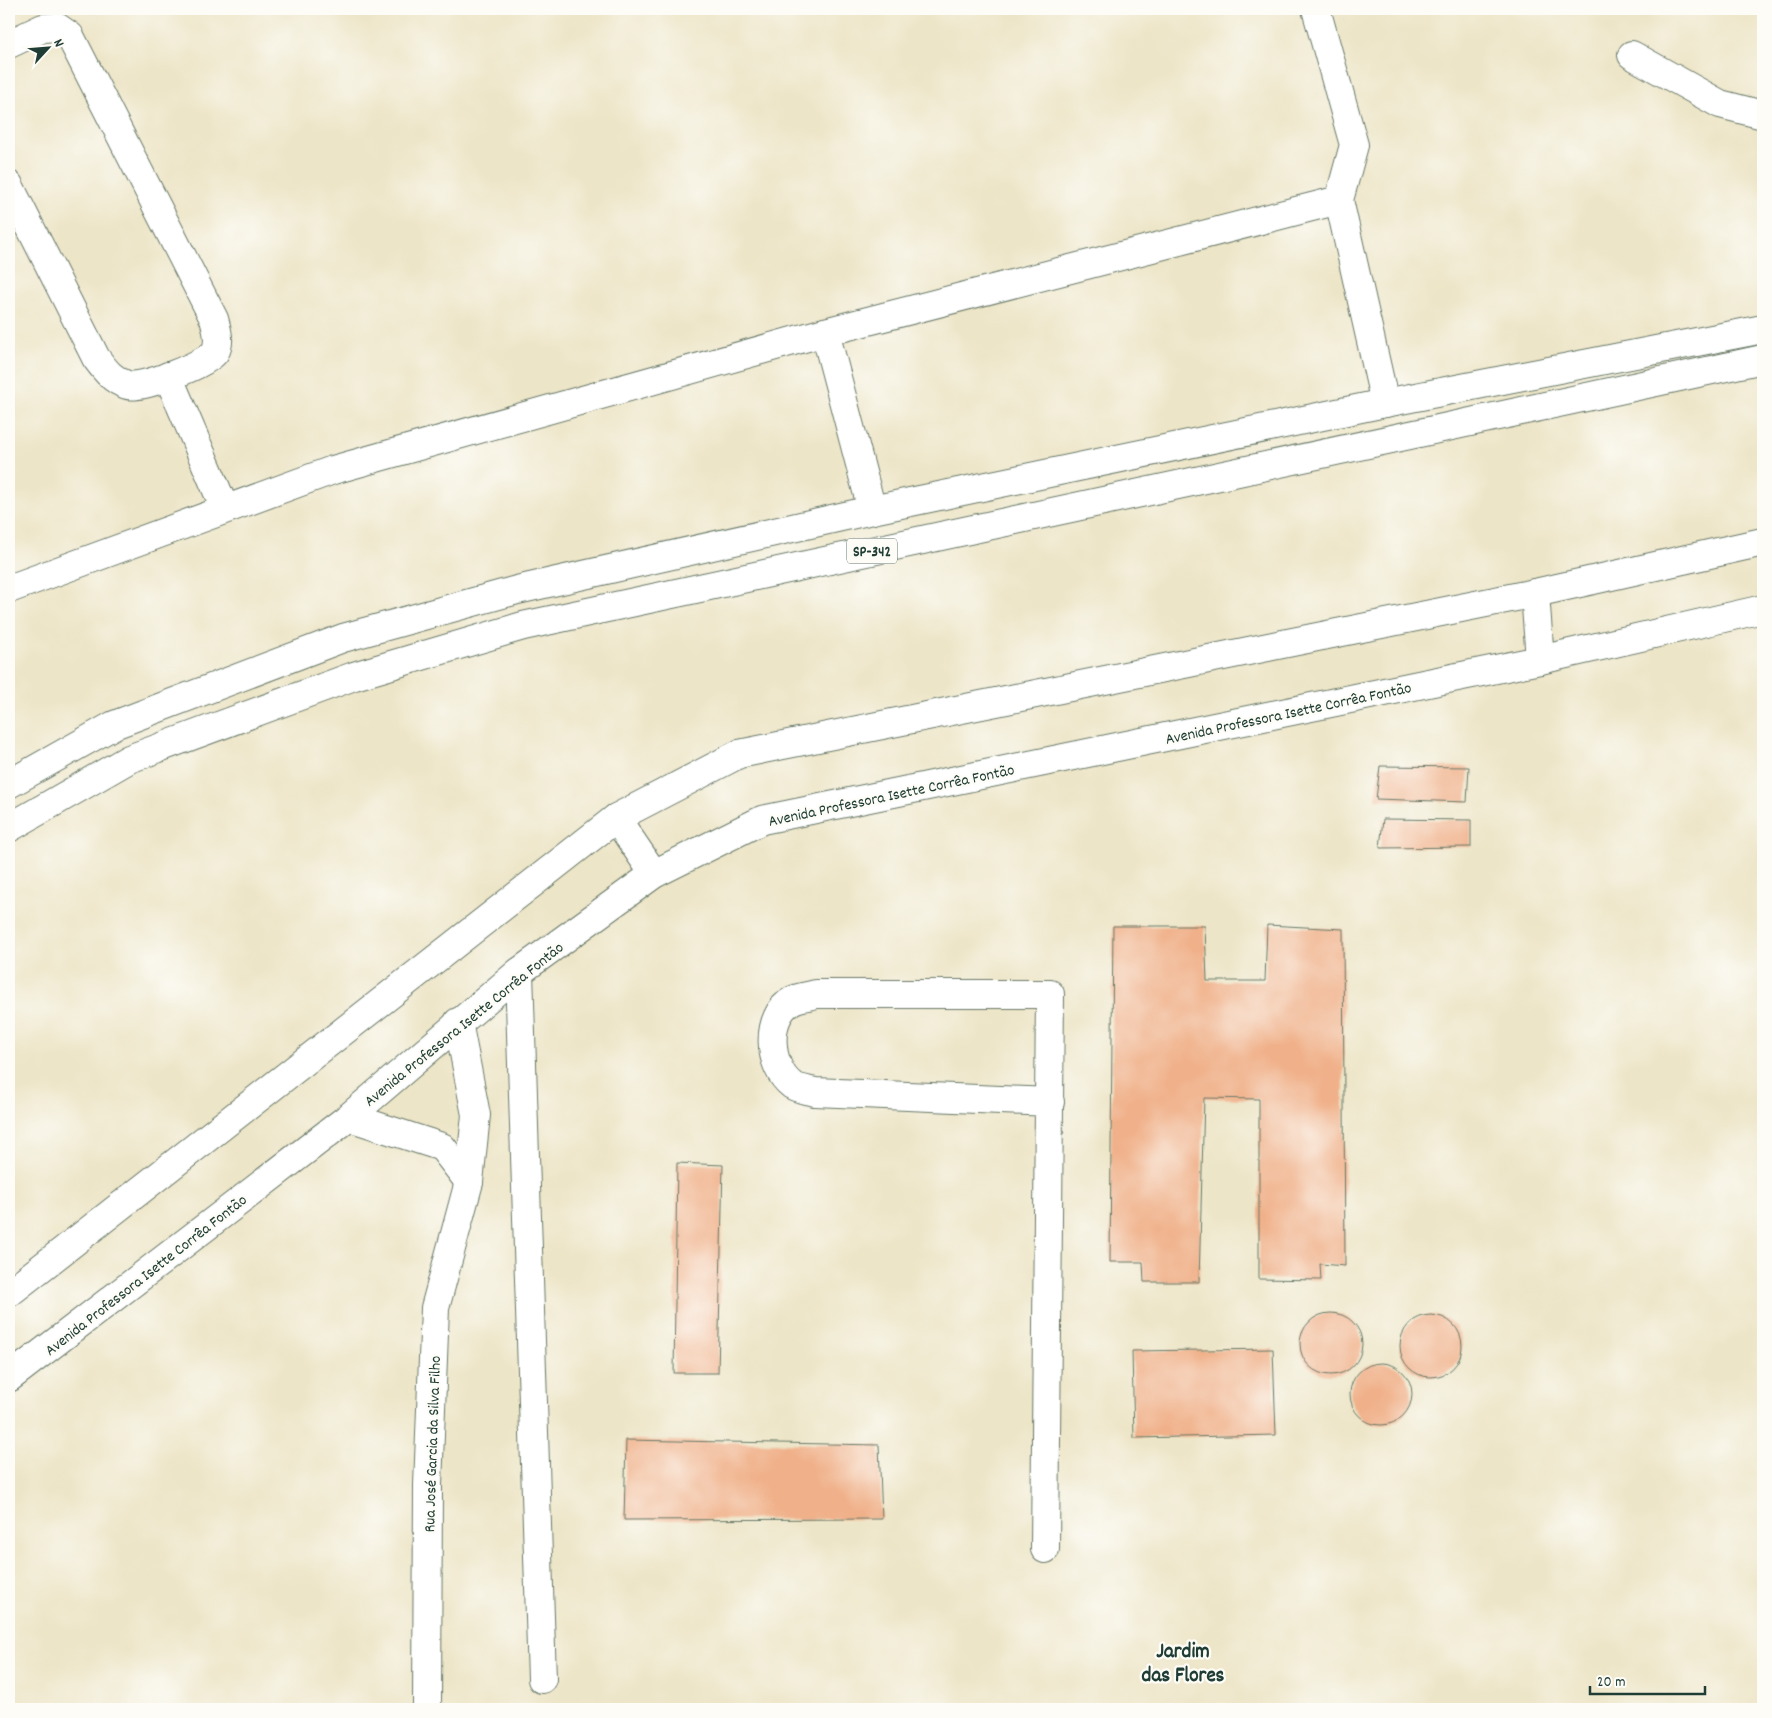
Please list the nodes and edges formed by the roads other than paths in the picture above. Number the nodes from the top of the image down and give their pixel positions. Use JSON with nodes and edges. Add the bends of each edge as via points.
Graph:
{"nodes":[{"id":1,"x":1316,"y":9,"type":"edge"},
{"id":2,"x":9,"y":44,"type":"edge"},
{"id":3,"x":1632,"y":55,"type":"dead end"},
{"id":4,"x":1763,"y":115,"type":"edge"},
{"id":5,"x":9,"y":185,"type":"edge"},
{"id":6,"x":1339,"y":200,"type":"junction"},
{"id":7,"x":1763,"y":329,"type":"edge"},
{"id":8,"x":825,"y":332,"type":"junction"},
{"id":9,"x":1763,"y":359,"type":"edge"},
{"id":10,"x":168,"y":376,"type":"junction"},
{"id":11,"x":1385,"y":403,"type":"junction"},
{"id":12,"x":225,"y":509,"type":"junction"},
{"id":13,"x":872,"y":510,"type":"junction"},
{"id":14,"x":1763,"y":542,"type":"edge"},
{"id":15,"x":9,"y":589,"type":"edge"},
{"id":16,"x":1535,"y":593,"type":"junction"},
{"id":17,"x":1763,"y":609,"type":"edge"},
{"id":18,"x":1540,"y":660,"type":"junction"},
{"id":19,"x":114,"y":725,"type":"junction"},
{"id":20,"x":129,"y":759,"type":"junction"},
{"id":21,"x":9,"y":762,"type":"edge"},
{"id":22,"x":9,"y":784,"type":"edge"},
{"id":23,"x":616,"y":818,"type":"junction"},
{"id":24,"x":9,"y":828,"type":"edge"},
{"id":25,"x":9,"y":848,"type":"edge"},
{"id":26,"x":654,"y":874,"type":"junction"},
{"id":27,"x":519,"y":972,"type":"junction"},
{"id":28,"x":458,"y":1022,"type":"junction"},
{"id":29,"x":1050,"y":1102,"type":"junction"},
{"id":30,"x":349,"y":1116,"type":"junction"},
{"id":31,"x":469,"y":1182,"type":"junction"},
{"id":32,"x":9,"y":1293,"type":"edge"},
{"id":33,"x":9,"y":1378,"type":"edge"},
{"id":34,"x":1045,"y":1549,"type":"dead end"},
{"id":35,"x":542,"y":1680,"type":"dead end"},
{"id":36,"x":427,"y":1709,"type":"edge"}],
"edges":[{"from":1,"to":6,"type":"main road","via":[[1354,145]]},
{"from":2,"to":10,"type":"main road","via":[[43,28],[57,27],[70,36],[214,319],[219,339],[214,353],[200,363]]},
{"from":3,"to":4,"type":"main road","via":[[1720,104]]},
{"from":5,"to":10,"type":"main road","via":[[96,358],[111,378],[129,386]]},
{"from":6,"to":8,"type":"main road"},
{"from":6,"to":11,"type":"main road"},
{"from":7,"to":11,"type":"main road","number":"SP-342"},
{"from":8,"to":12,"type":"main road","via":[[333,470]]},
{"from":8,"to":13,"type":"main road"},
{"from":9,"to":20,"type":"main road","number":"SP-342","via":[[524,626],[354,676]]},
{"from":10,"to":12,"type":"main road"},
{"from":11,"to":13,"type":"main road","number":"SP-342"},
{"from":12,"to":15,"type":"main road"},
{"from":13,"to":19,"type":"main road","number":"SP-342","via":[[517,590],[343,638]]},
{"from":14,"to":16,"type":"main road"},
{"from":16,"to":18,"type":"main road"},
{"from":16,"to":23,"type":"main road","via":[[739,754]]},
{"from":17,"to":18,"type":"main road","name":"Avenida Professora Isette Corrêa Fontão"},
{"from":18,"to":26,"type":"main road","name":"Avenida Professora Isette Corrêa Fontão","via":[[762,820]]},
{"from":19,"to":21,"type":"main road"},
{"from":19,"to":22,"type":"main road","number":"SP-342"},
{"from":20,"to":24,"type":"main road","number":"SP-342"},
{"from":20,"to":25,"type":"main road"},
{"from":23,"to":26,"type":"main road"},
{"from":23,"to":32,"type":"main road"},
{"from":26,"to":27,"type":"main road","name":"Avenida Professora Isette Corrêa Fontão"},
{"from":27,"to":28,"type":"main road","name":"Avenida Professora Isette Corrêa Fontão"},
{"from":27,"to":35,"type":"main road"},
{"from":28,"to":30,"type":"main road","name":"Avenida Professora Isette Corrêa Fontão"},
{"from":28,"to":31,"type":"main road","name":"Rua José Garcia da Silva Filho","via":[[476,1115]]},
{"from":29,"to":29,"type":"main road","via":[[1050,994],[816,994],[793,1000],[779,1013],[772,1044],[778,1070],[793,1086],[815,1092]]},
{"from":29,"to":34,"type":"main road"},
{"from":30,"to":31,"type":"main road","via":[[442,1147]]},
{"from":30,"to":33,"type":"main road","name":"Avenida Professora Isette Corrêa Fontão"},
{"from":31,"to":36,"type":"main road","name":"Rua José Garcia da Silva Filho","via":[[435,1308],[428,1485]]}]}
